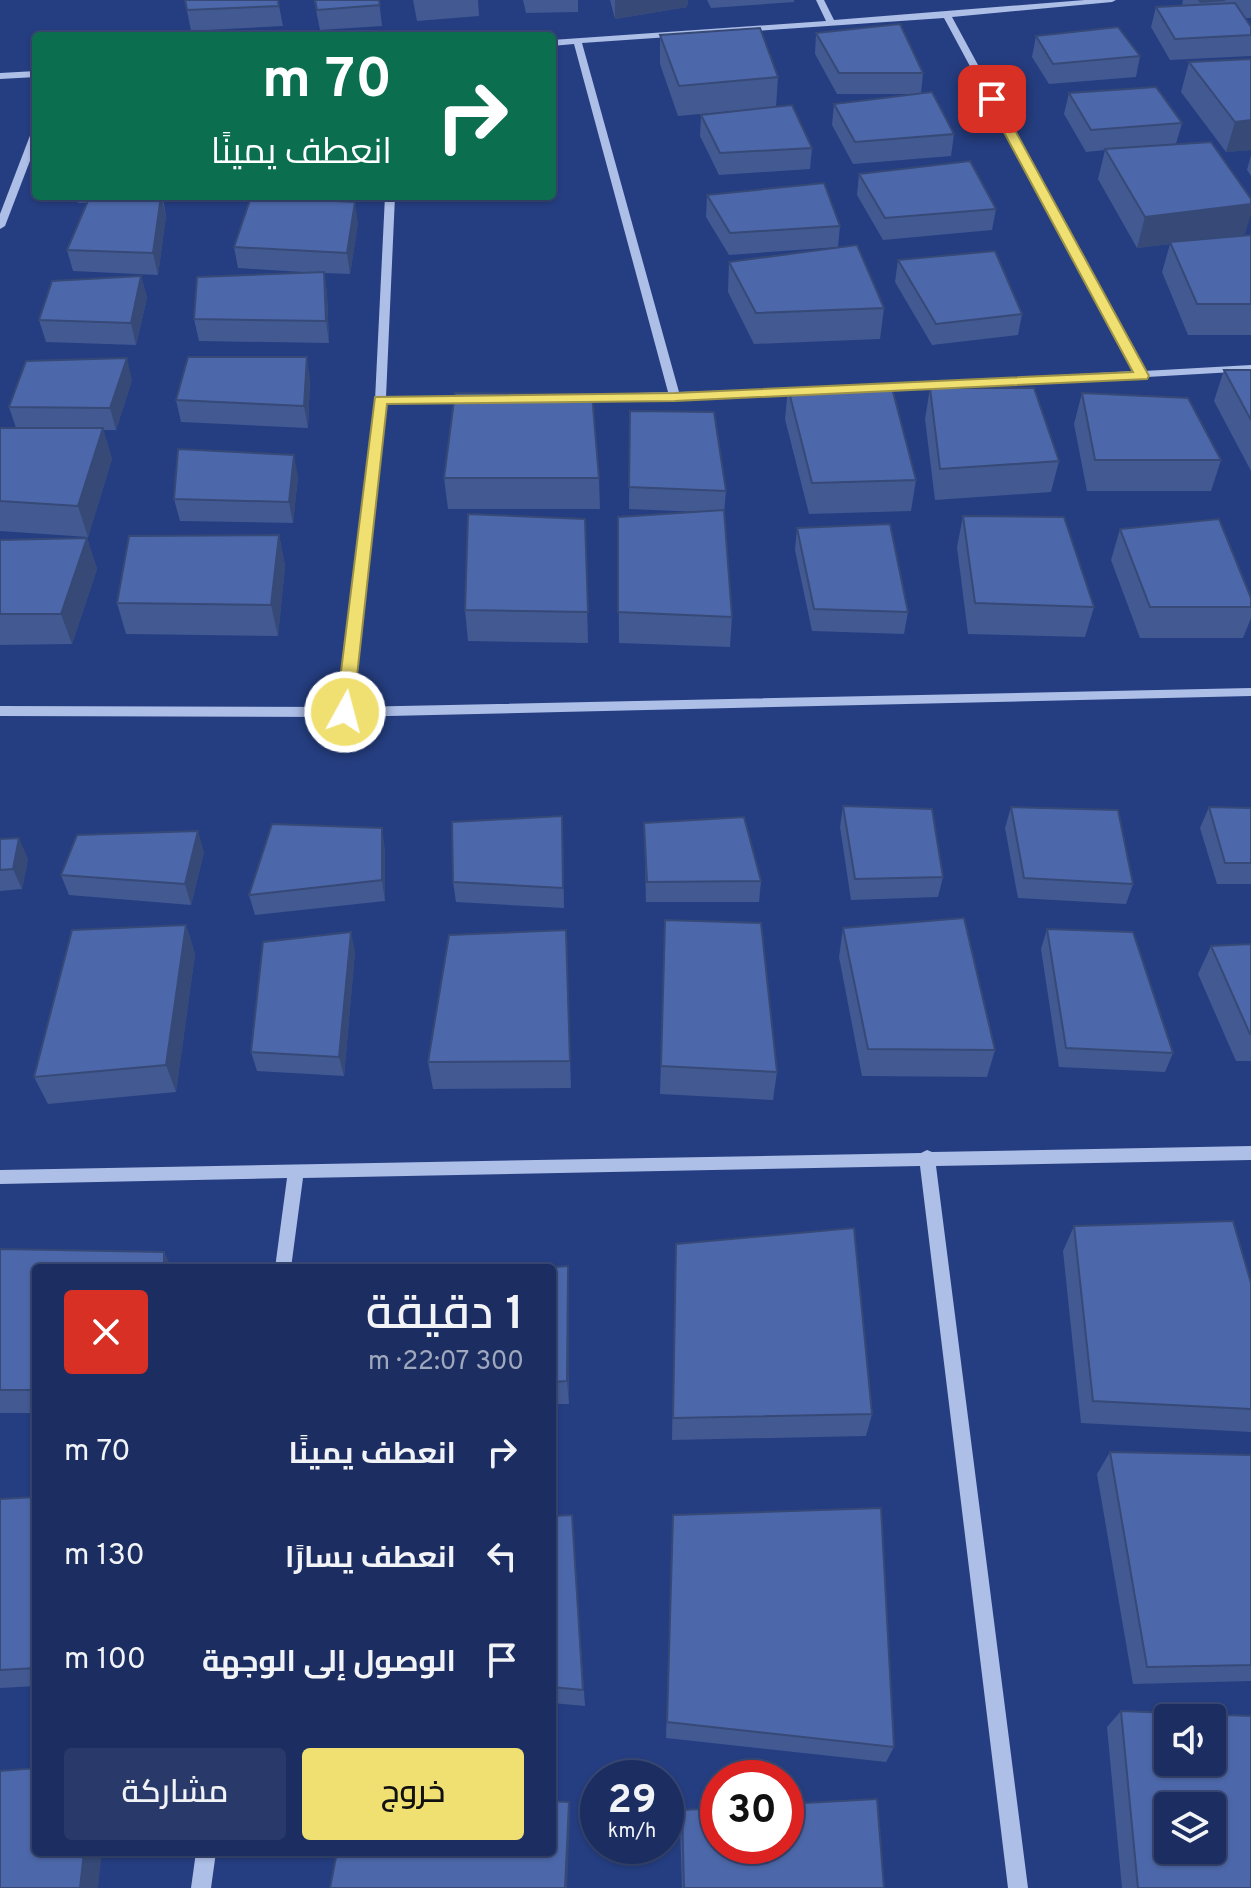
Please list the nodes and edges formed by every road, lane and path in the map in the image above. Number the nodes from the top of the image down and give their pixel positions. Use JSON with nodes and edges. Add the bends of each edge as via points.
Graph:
{"nodes":[{"id":1,"x":820,"y":0,"type":"edge"},
{"id":2,"x":1112,"y":0,"type":"edge"},
{"id":3,"x":947,"y":15,"type":"junction"},
{"id":4,"x":831,"y":22,"type":"junction"},
{"id":5,"x":577,"y":41,"type":"junction"},
{"id":6,"x":556,"y":43,"type":"edge"},
{"id":7,"x":32,"y":74,"type":"edge"},
{"id":8,"x":0,"y":76,"type":"edge"},
{"id":9,"x":32,"y":143,"type":"edge"},
{"id":10,"x":390,"y":200,"type":"edge"},
{"id":11,"x":0,"y":226,"type":"edge"},
{"id":12,"x":1251,"y":368,"type":"edge"},
{"id":13,"x":1142,"y":376,"type":"junction"},
{"id":14,"x":846,"y":389,"type":"edge"},
{"id":15,"x":815,"y":391,"type":"edge"},
{"id":16,"x":675,"y":397,"type":"junction"},
{"id":17,"x":566,"y":398,"type":"edge"},
{"id":18,"x":489,"y":399,"type":"edge"},
{"id":19,"x":380,"y":400,"type":"junction"},
{"id":20,"x":1251,"y":692,"type":"edge"},
{"id":21,"x":0,"y":711,"type":"edge"},
{"id":22,"x":345,"y":712,"type":"junction"},
{"id":23,"x":1251,"y":1153,"type":"edge"},
{"id":24,"x":927,"y":1157,"type":"junction"},
{"id":25,"x":296,"y":1170,"type":"junction"},
{"id":26,"x":0,"y":1177,"type":"edge"},
{"id":27,"x":284,"y":1264,"type":"edge"},
{"id":28,"x":205,"y":1856,"type":"edge"},
{"id":29,"x":201,"y":1888,"type":"edge"},
{"id":30,"x":1018,"y":1888,"type":"edge"}],
"edges":[{"from":1,"to":4,"type":"street"},
{"from":2,"to":3,"type":"street"},
{"from":3,"to":4,"type":"street"},
{"from":3,"to":13,"type":"street"},
{"from":4,"to":5,"type":"street"},
{"from":5,"to":6,"type":"street"},
{"from":5,"to":16,"type":"street"},
{"from":7,"to":8,"type":"street"},
{"from":9,"to":11,"type":"street"},
{"from":10,"to":19,"type":"street"},
{"from":12,"to":13,"type":"street"},
{"from":13,"to":14,"type":"street"},
{"from":15,"to":16,"type":"street"},
{"from":16,"to":17,"type":"street"},
{"from":18,"to":19,"type":"street"},
{"from":19,"to":22,"type":"street"},
{"from":20,"to":22,"type":"street"},
{"from":21,"to":22,"type":"street"},
{"from":23,"to":24,"type":"street"},
{"from":24,"to":25,"type":"street"},
{"from":24,"to":30,"type":"street"},
{"from":25,"to":26,"type":"street"},
{"from":25,"to":27,"type":"street"},
{"from":28,"to":29,"type":"street"}]}
